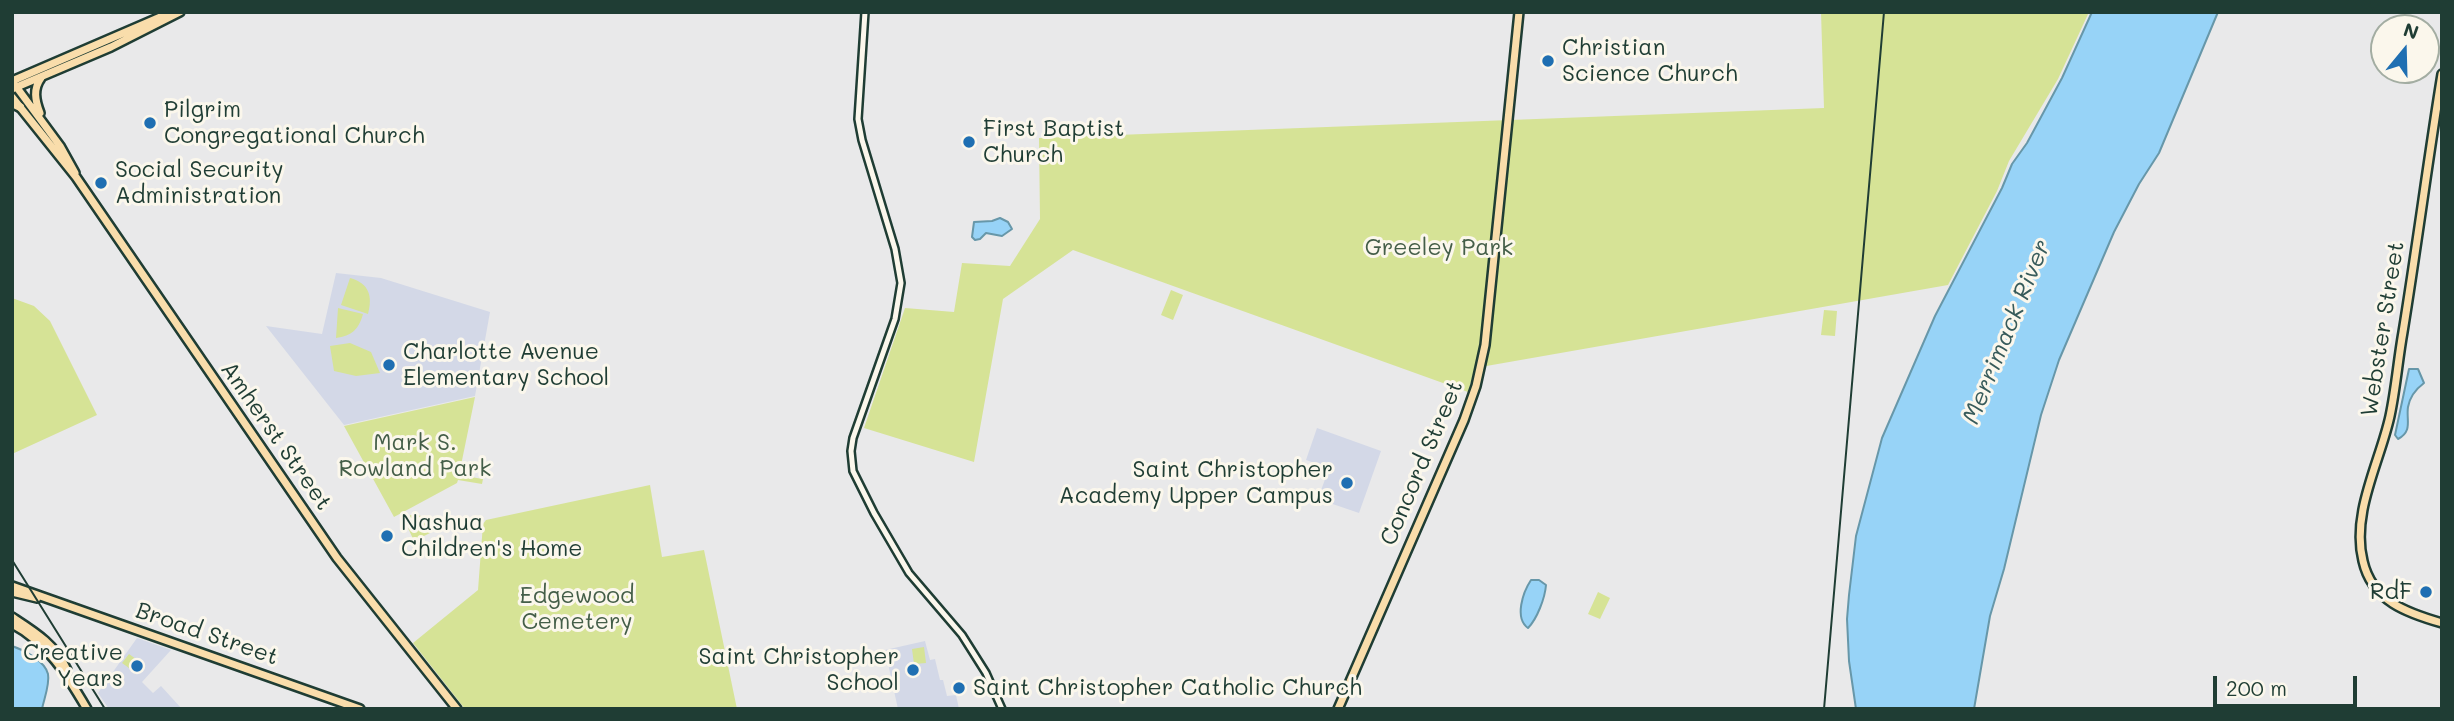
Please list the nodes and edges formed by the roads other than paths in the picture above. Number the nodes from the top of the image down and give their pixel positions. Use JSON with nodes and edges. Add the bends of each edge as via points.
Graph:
{"nodes":[{"id":1,"x":172,"y":12,"type":"edge"},
{"id":2,"x":180,"y":12,"type":"edge"},
{"id":3,"x":865,"y":12,"type":"edge"},
{"id":4,"x":1519,"y":12,"type":"edge"},
{"id":5,"x":2442,"y":74,"type":"edge"},
{"id":6,"x":42,"y":77,"type":"junction"},
{"id":7,"x":13,"y":84,"type":"edge"},
{"id":8,"x":12,"y":97,"type":"edge"},
{"id":9,"x":16,"y":105,"type":"edge"},
{"id":10,"x":50,"y":132,"type":"junction"},
{"id":11,"x":76,"y":177,"type":"junction"},
{"id":12,"x":13,"y":592,"type":"edge"},
{"id":13,"x":12,"y":617,"type":"edge"},
{"id":14,"x":2442,"y":623,"type":"edge"},
{"id":15,"x":12,"y":624,"type":"edge"},
{"id":16,"x":76,"y":690,"type":"junction"},
{"id":17,"x":87,"y":709,"type":"edge"},
{"id":18,"x":359,"y":709,"type":"edge"},
{"id":19,"x":457,"y":709,"type":"edge"},
{"id":20,"x":1002,"y":709,"type":"edge"},
{"id":21,"x":1338,"y":709,"type":"edge"}],
"edges":[{"from":1,"to":7,"type":"main road"},
{"from":2,"to":6,"type":"main road"},
{"from":3,"to":20,"type":"street","via":[[860,129],[901,282],[895,320],[853,438],[852,467],[902,563],[962,635]]},
{"from":4,"to":21,"type":"main road","name":"Concord Street","via":[[1479,376]]},
{"from":5,"to":14,"type":"main road","name":"Webster Street","via":[[2390,415],[2360,544],[2374,586],[2394,605]]},
{"from":6,"to":7,"type":"main road"},
{"from":6,"to":10,"type":"main road","via":[[35,98]]},
{"from":7,"to":10,"type":"main road","name":"Amherst Street"},
{"from":8,"to":9,"type":"main road","name":"Amherst Street"},
{"from":9,"to":11,"type":"main road","name":"Amherst Street"},
{"from":10,"to":11,"type":"main road","name":"Amherst Street"},
{"from":11,"to":19,"type":"main road","name":"Amherst Street","via":[[337,558]]},
{"from":12,"to":18,"type":"main road","name":"Broad Street"},
{"from":13,"to":16,"type":"main road","via":[[54,649]]},
{"from":15,"to":16,"type":"main road","via":[[45,647]]},
{"from":16,"to":17,"type":"main road"}]}
